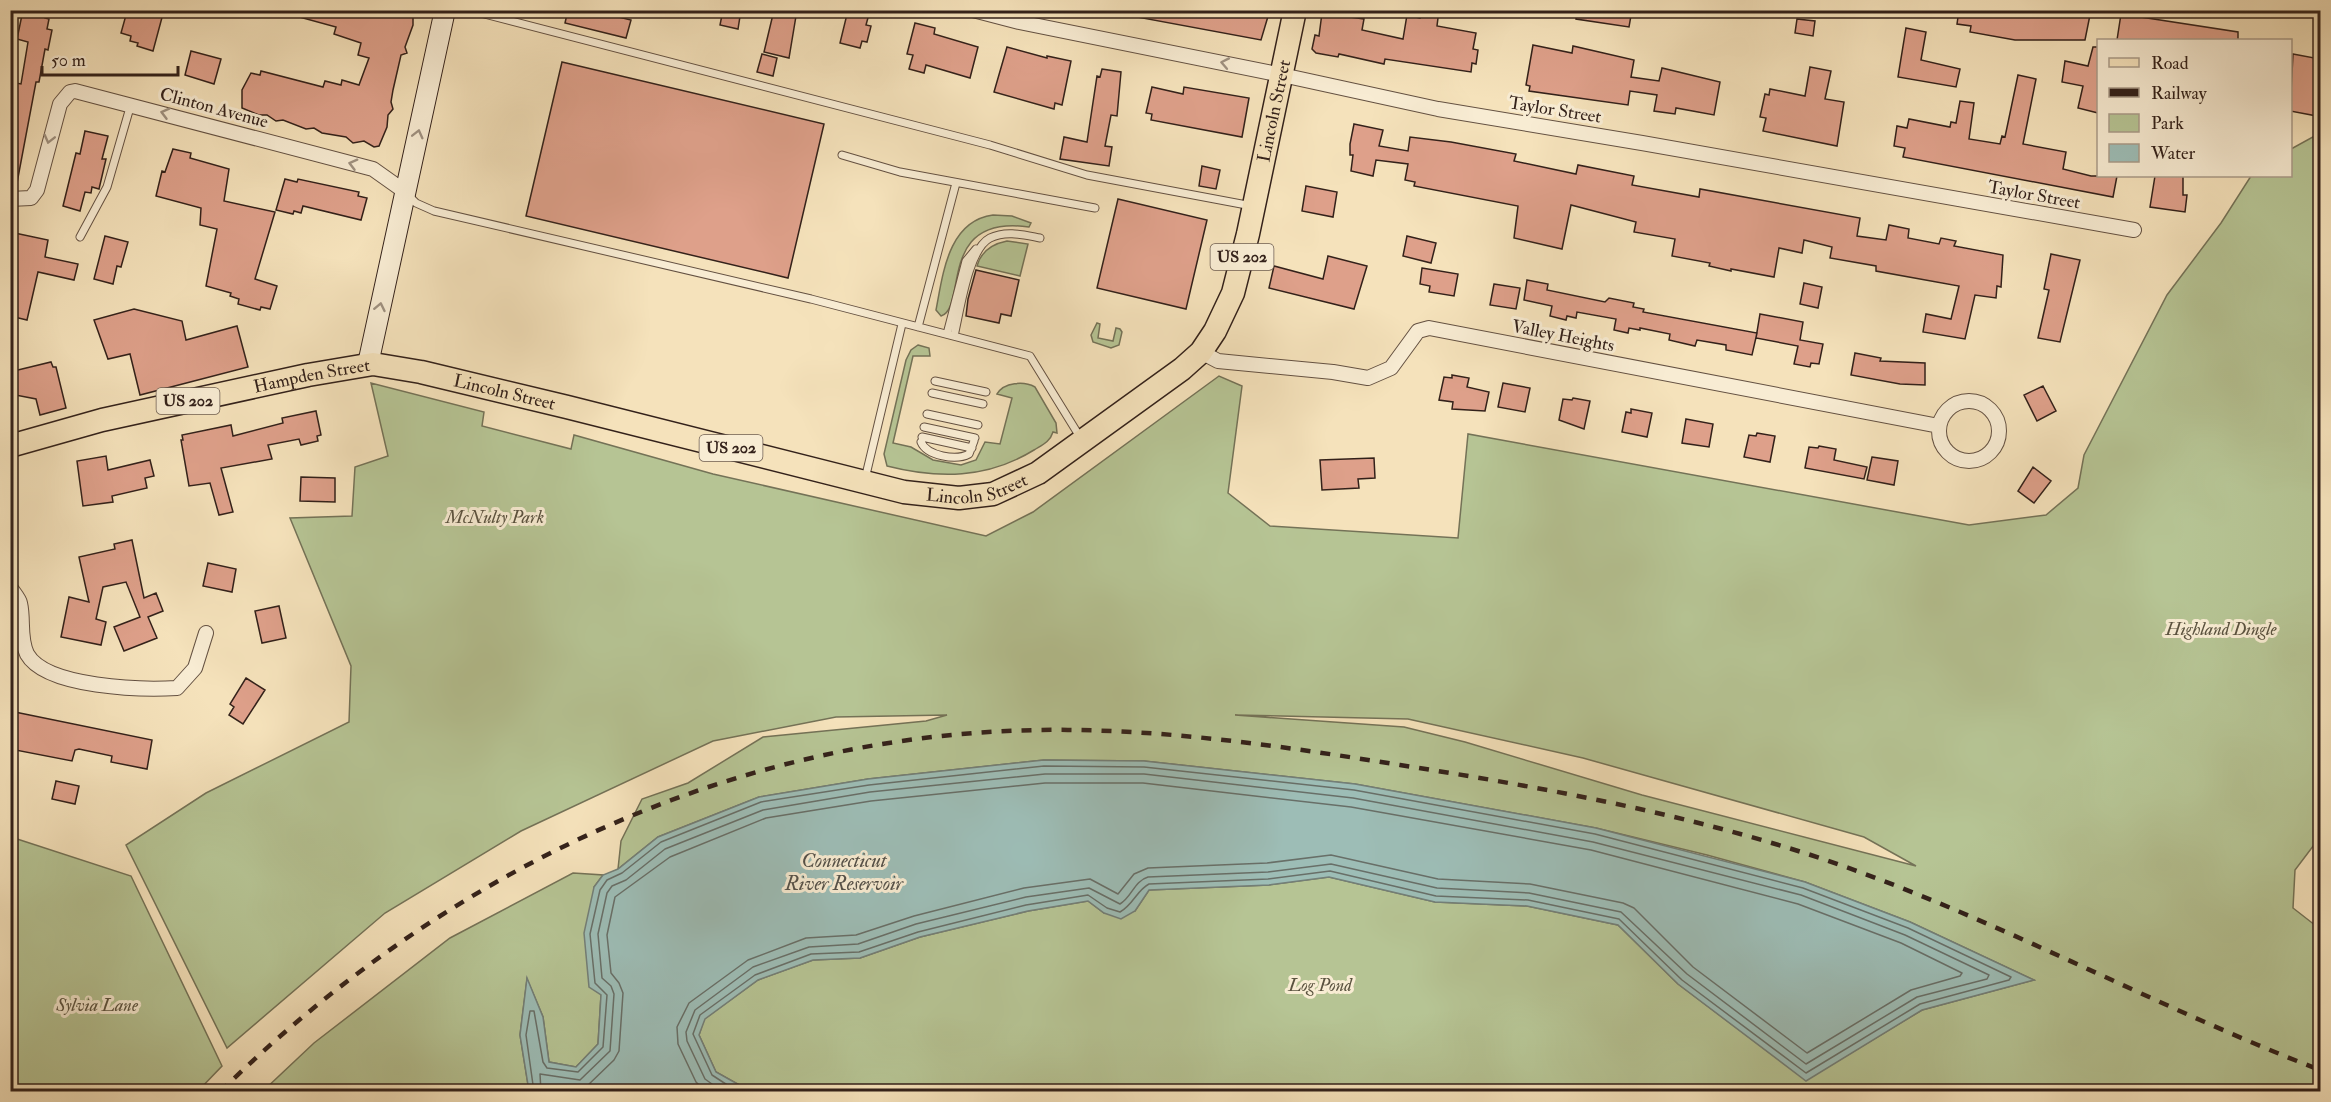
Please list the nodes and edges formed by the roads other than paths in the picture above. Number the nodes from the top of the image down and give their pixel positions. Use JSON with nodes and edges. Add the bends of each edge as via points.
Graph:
{"nodes":[{"id":1,"x":445,"y":10,"type":"edge"},
{"id":2,"x":469,"y":10,"type":"edge"},
{"id":3,"x":973,"y":10,"type":"edge"},
{"id":4,"x":1295,"y":10,"type":"edge"},
{"id":5,"x":1282,"y":75,"type":"junction"},
{"id":6,"x":131,"y":104,"type":"junction"},
{"id":7,"x":842,"y":155,"type":"dead end"},
{"id":8,"x":956,"y":183,"type":"junction"},
{"id":9,"x":404,"y":191,"type":"junction"},
{"id":10,"x":10,"y":198,"type":"edge"},
{"id":11,"x":1254,"y":206,"type":"junction"},
{"id":12,"x":1095,"y":208,"type":"dead end"},
{"id":13,"x":2134,"y":230,"type":"dead end"},
{"id":14,"x":80,"y":237,"type":"dead end"},
{"id":15,"x":1040,"y":238,"type":"dead end"},
{"id":16,"x":902,"y":324,"type":"junction"},
{"id":17,"x":918,"y":327,"type":"junction"},
{"id":18,"x":951,"y":335,"type":"junction"},
{"id":19,"x":1201,"y":352,"type":"junction"},
{"id":20,"x":368,"y":364,"type":"junction"},
{"id":21,"x":935,"y":381,"type":"dead end"},
{"id":22,"x":986,"y":392,"type":"dead end"},
{"id":23,"x":932,"y":393,"type":"dead end"},
{"id":24,"x":983,"y":404,"type":"dead end"},
{"id":25,"x":927,"y":414,"type":"dead end"},
{"id":26,"x":978,"y":425,"type":"dead end"},
{"id":27,"x":1939,"y":426,"type":"junction"},
{"id":28,"x":924,"y":427,"type":"dead end"},
{"id":29,"x":973,"y":442,"type":"junction"},
{"id":30,"x":1083,"y":442,"type":"junction"},
{"id":31,"x":10,"y":446,"type":"edge"},
{"id":32,"x":864,"y":482,"type":"junction"},
{"id":33,"x":10,"y":587,"type":"edge"},
{"id":34,"x":206,"y":633,"type":"dead end"}],
"edges":[{"from":9,"to":1,"type":"main road","name":"Hampden Street","one_way":true},
{"from":2,"to":11,"type":"lane","via":[[990,145],[1087,175]]},
{"from":5,"to":3,"type":"street","name":"Taylor Street","one_way":true},
{"from":4,"to":5,"type":"main road","name":"Lincoln Street","number":"US 202"},
{"from":5,"to":11,"type":"main road","name":"Lincoln Street","number":"US 202"},
{"from":5,"to":13,"type":"street","name":"Taylor Street","via":[[1438,110]]},
{"from":9,"to":6,"type":"street","name":"Clinton Avenue","one_way":true,"via":[[373,169]]},
{"from":6,"to":10,"type":"street","name":"Clinton Avenue","one_way":true,"via":[[70,92],[60,104],[37,190],[31,198]]},
{"from":6,"to":14,"type":"lane","via":[[110,181]]},
{"from":7,"to":8,"type":"lane"},
{"from":8,"to":12,"type":"lane"},
{"from":8,"to":17,"type":"lane"},
{"from":9,"to":16,"type":"lane","via":[[416,203],[434,211]]},
{"from":20,"to":9,"type":"main road","name":"Hampden Street","one_way":true},
{"from":11,"to":19,"type":"main road","name":"Lincoln Street","number":"US 202","via":[[1233,293]]},
{"from":15,"to":18,"type":"lane","via":[[1002,234],[981,245]]},
{"from":16,"to":17,"type":"lane"},
{"from":16,"to":32,"type":"lane"},
{"from":17,"to":18,"type":"lane"},
{"from":18,"to":30,"type":"lane","via":[[1033,358]]},
{"from":19,"to":27,"type":"street","name":"Valley Heights","via":[[1218,361],[1368,378],[1391,368],[1418,331],[1429,328]]},
{"from":19,"to":30,"type":"main road","name":"Lincoln Street","number":"US 202"},
{"from":20,"to":31,"type":"main road","name":"Hampden Street","number":"US 202","via":[[102,420]]},
{"from":20,"to":32,"type":"main road","name":"Lincoln Street","number":"US 202","via":[[477,386]]},
{"from":21,"to":22,"type":"lane"},
{"from":23,"to":24,"type":"lane"},
{"from":25,"to":26,"type":"lane"},
{"from":27,"to":27,"type":"street","via":[[1942,446],[1956,459],[1966,462],[1992,451],[2000,432],[1994,413],[1986,406],[1967,401],[1948,409]]},
{"from":28,"to":29,"type":"lane"},
{"from":29,"to":29,"type":"lane","via":[[969,454],[956,457],[928,451],[922,440]]},
{"from":30,"to":32,"type":"main road","name":"Lincoln Street","number":"US 202","via":[[1038,473],[993,494],[959,498],[904,492]]},
{"from":33,"to":34,"type":"street","via":[[20,603],[20,629],[27,654],[39,667],[67,679],[144,690],[177,688],[195,668]]}]}
